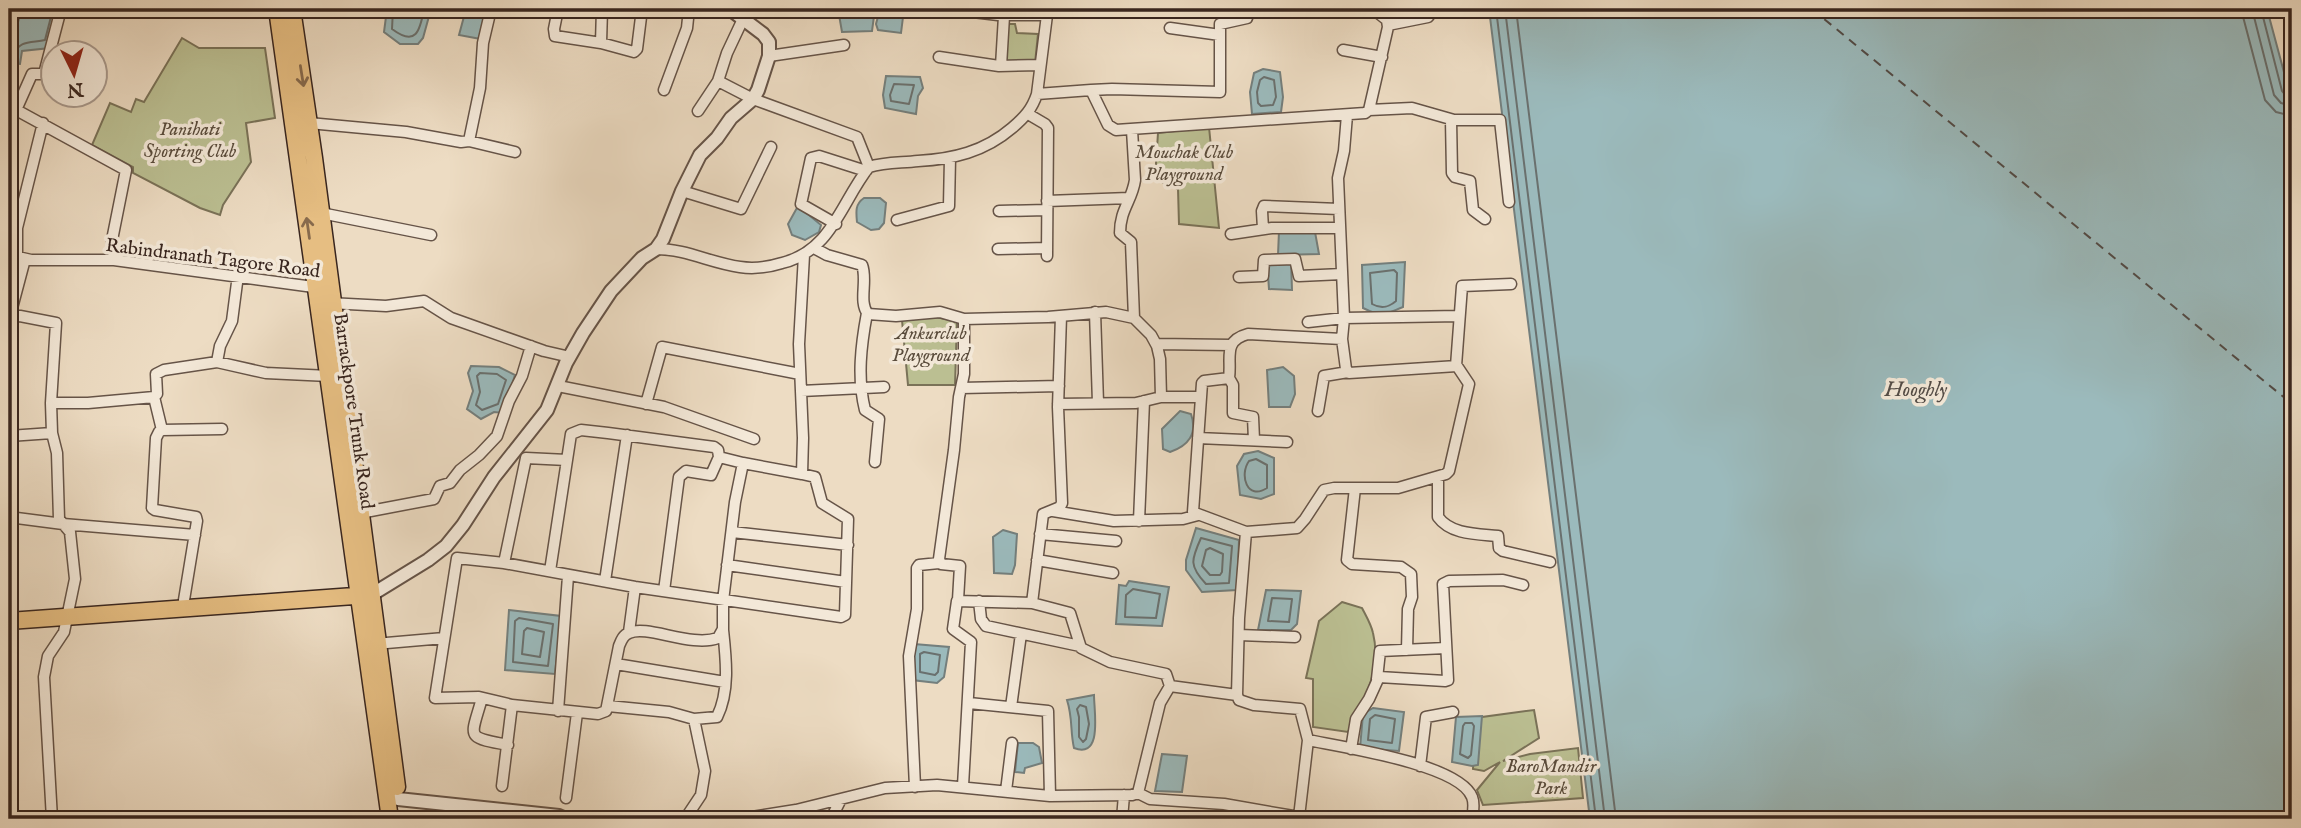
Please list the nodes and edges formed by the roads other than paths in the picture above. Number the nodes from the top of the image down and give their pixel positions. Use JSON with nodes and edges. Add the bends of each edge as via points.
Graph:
{"nodes":[{"id":1,"x":61,"y":9,"type":"edge"},
{"id":2,"x":277,"y":9,"type":"edge"},
{"id":3,"x":292,"y":9,"type":"edge"},
{"id":4,"x":491,"y":9,"type":"edge"},
{"id":5,"x":558,"y":9,"type":"edge"},
{"id":6,"x":602,"y":9,"type":"edge"},
{"id":7,"x":642,"y":9,"type":"edge"},
{"id":8,"x":689,"y":9,"type":"edge"},
{"id":9,"x":948,"y":9,"type":"edge"},
{"id":10,"x":1249,"y":9,"type":"edge"},
{"id":11,"x":1373,"y":9,"type":"edge"},
{"id":12,"x":1434,"y":9,"type":"edge"},
{"id":13,"x":736,"y":12,"type":"edge"},
{"id":14,"x":1050,"y":12,"type":"edge"},
{"id":15,"x":1004,"y":16,"type":"junction"},
{"id":16,"x":1388,"y":25,"type":"junction"},
{"id":17,"x":1170,"y":28,"type":"dead end"},
{"id":18,"x":1220,"y":35,"type":"junction"},
{"id":19,"x":601,"y":43,"type":"junction"},
{"id":20,"x":844,"y":45,"type":"dead end"},
{"id":21,"x":1343,"y":50,"type":"dead end"},
{"id":22,"x":769,"y":56,"type":"junction"},
{"id":23,"x":939,"y":57,"type":"dead end"},
{"id":24,"x":1382,"y":57,"type":"junction"},
{"id":25,"x":1040,"y":65,"type":"junction"},
{"id":26,"x":1001,"y":66,"type":"junction"},
{"id":27,"x":718,"y":81,"type":"junction"},
{"id":28,"x":664,"y":90,"type":"dead end"},
{"id":29,"x":1091,"y":90,"type":"junction"},
{"id":30,"x":1037,"y":94,"type":"junction"},
{"id":31,"x":753,"y":99,"type":"junction"},
{"id":32,"x":12,"y":108,"type":"edge"},
{"id":33,"x":1369,"y":110,"type":"junction"},
{"id":34,"x":698,"y":111,"type":"dead end"},
{"id":35,"x":1028,"y":114,"type":"junction"},
{"id":36,"x":1347,"y":115,"type":"junction"},
{"id":37,"x":1451,"y":120,"type":"junction"},
{"id":38,"x":309,"y":122,"type":"junction"},
{"id":39,"x":43,"y":123,"type":"junction"},
{"id":40,"x":1132,"y":130,"type":"junction"},
{"id":41,"x":469,"y":141,"type":"junction"},
{"id":42,"x":771,"y":147,"type":"dead end"},
{"id":43,"x":515,"y":152,"type":"dead end"},
{"id":44,"x":950,"y":158,"type":"junction"},
{"id":45,"x":868,"y":169,"type":"junction"},
{"id":46,"x":682,"y":191,"type":"junction"},
{"id":47,"x":1129,"y":198,"type":"junction"},
{"id":48,"x":1509,"y":202,"type":"dead end"},
{"id":49,"x":1047,"y":205,"type":"junction"},
{"id":50,"x":1339,"y":209,"type":"junction"},
{"id":51,"x":999,"y":211,"type":"dead end"},
{"id":52,"x":321,"y":214,"type":"junction"},
{"id":53,"x":1485,"y":219,"type":"dead end"},
{"id":54,"x":897,"y":220,"type":"dead end"},
{"id":55,"x":836,"y":224,"type":"junction"},
{"id":56,"x":1340,"y":228,"type":"junction"},
{"id":57,"x":1263,"y":229,"type":"junction"},
{"id":58,"x":1231,"y":234,"type":"dead end"},
{"id":59,"x":431,"y":235,"type":"dead end"},
{"id":60,"x":814,"y":248,"type":"junction"},
{"id":61,"x":656,"y":249,"type":"junction"},
{"id":62,"x":998,"y":249,"type":"dead end"},
{"id":63,"x":804,"y":255,"type":"junction"},
{"id":64,"x":17,"y":257,"type":"edge"},
{"id":65,"x":114,"y":260,"type":"junction"},
{"id":66,"x":1342,"y":274,"type":"junction"},
{"id":67,"x":238,"y":275,"type":"junction"},
{"id":68,"x":1240,"y":277,"type":"dead end"},
{"id":69,"x":1511,"y":284,"type":"dead end"},
{"id":70,"x":324,"y":295,"type":"junction"},
{"id":71,"x":1095,"y":312,"type":"junction"},
{"id":72,"x":867,"y":313,"type":"junction"},
{"id":73,"x":1061,"y":316,"type":"junction"},
{"id":74,"x":1459,"y":316,"type":"junction"},
{"id":75,"x":10,"y":318,"type":"edge"},
{"id":76,"x":1134,"y":318,"type":"junction"},
{"id":77,"x":1344,"y":318,"type":"junction"},
{"id":78,"x":964,"y":319,"type":"junction"},
{"id":79,"x":1308,"y":322,"type":"dead end"},
{"id":80,"x":1342,"y":340,"type":"junction"},
{"id":81,"x":1156,"y":344,"type":"junction"},
{"id":82,"x":1231,"y":345,"type":"junction"},
{"id":83,"x":531,"y":346,"type":"junction"},
{"id":84,"x":569,"y":357,"type":"junction"},
{"id":85,"x":217,"y":362,"type":"junction"},
{"id":86,"x":1456,"y":366,"type":"junction"},
{"id":87,"x":1348,"y":372,"type":"junction"},
{"id":88,"x":800,"y":374,"type":"junction"},
{"id":89,"x":329,"y":376,"type":"junction"},
{"id":90,"x":1229,"y":377,"type":"junction"},
{"id":91,"x":558,"y":386,"type":"junction"},
{"id":92,"x":1059,"y":386,"type":"junction"},
{"id":93,"x":884,"y":387,"type":"dead end"},
{"id":94,"x":861,"y":388,"type":"junction"},
{"id":95,"x":961,"y":388,"type":"junction"},
{"id":96,"x":801,"y":391,"type":"junction"},
{"id":97,"x":154,"y":397,"type":"junction"},
{"id":98,"x":1161,"y":397,"type":"junction"},
{"id":99,"x":1200,"y":397,"type":"junction"},
{"id":100,"x":1144,"y":401,"type":"junction"},
{"id":101,"x":51,"y":403,"type":"junction"},
{"id":102,"x":1098,"y":403,"type":"junction"},
{"id":103,"x":646,"y":404,"type":"junction"},
{"id":104,"x":1058,"y":404,"type":"junction"},
{"id":105,"x":1318,"y":411,"type":"dead end"},
{"id":106,"x":222,"y":429,"type":"dead end"},
{"id":107,"x":162,"y":430,"type":"junction"},
{"id":108,"x":52,"y":433,"type":"junction"},
{"id":109,"x":627,"y":435,"type":"junction"},
{"id":110,"x":9,"y":436,"type":"edge"},
{"id":111,"x":1198,"y":438,"type":"junction"},
{"id":112,"x":754,"y":439,"type":"dead end"},
{"id":113,"x":1254,"y":440,"type":"junction"},
{"id":114,"x":1287,"y":442,"type":"dead end"},
{"id":115,"x":719,"y":457,"type":"junction"},
{"id":116,"x":567,"y":460,"type":"junction"},
{"id":117,"x":875,"y":462,"type":"dead end"},
{"id":118,"x":743,"y":463,"type":"junction"},
{"id":119,"x":802,"y":474,"type":"junction"},
{"id":120,"x":1438,"y":477,"type":"junction"},
{"id":121,"x":1355,"y":488,"type":"junction"},
{"id":122,"x":1051,"y":510,"type":"junction"},
{"id":123,"x":360,"y":513,"type":"junction"},
{"id":124,"x":1198,"y":515,"type":"junction"},
{"id":125,"x":9,"y":517,"type":"edge"},
{"id":126,"x":1139,"y":521,"type":"junction"},
{"id":127,"x":63,"y":524,"type":"junction"},
{"id":128,"x":732,"y":532,"type":"junction"},
{"id":129,"x":1246,"y":532,"type":"junction"},
{"id":130,"x":1040,"y":534,"type":"junction"},
{"id":131,"x":195,"y":535,"type":"junction"},
{"id":132,"x":1115,"y":541,"type":"dead end"},
{"id":133,"x":848,"y":545,"type":"junction"},
{"id":134,"x":1037,"y":560,"type":"junction"},
{"id":135,"x":1550,"y":562,"type":"dead end"},
{"id":136,"x":504,"y":563,"type":"junction"},
{"id":137,"x":939,"y":563,"type":"junction"},
{"id":138,"x":727,"y":565,"type":"junction"},
{"id":139,"x":550,"y":571,"type":"junction"},
{"id":140,"x":1113,"y":573,"type":"dead end"},
{"id":141,"x":568,"y":576,"type":"junction"},
{"id":142,"x":605,"y":581,"type":"junction"},
{"id":143,"x":846,"y":582,"type":"junction"},
{"id":144,"x":1523,"y":584,"type":"dead end"},
{"id":145,"x":635,"y":587,"type":"junction"},
{"id":146,"x":367,"y":591,"type":"junction"},
{"id":147,"x":664,"y":591,"type":"junction"},
{"id":148,"x":184,"y":600,"type":"junction"},
{"id":149,"x":958,"y":600,"type":"junction"},
{"id":150,"x":723,"y":601,"type":"junction"},
{"id":151,"x":979,"y":601,"type":"junction"},
{"id":152,"x":1032,"y":603,"type":"junction"},
{"id":153,"x":9,"y":612,"type":"edge"},
{"id":154,"x":69,"y":613,"type":"junction"},
{"id":155,"x":9,"y":621,"type":"edge"},
{"id":156,"x":723,"y":629,"type":"junction"},
{"id":157,"x":629,"y":632,"type":"junction"},
{"id":158,"x":1021,"y":634,"type":"junction"},
{"id":159,"x":1239,"y":635,"type":"junction"},
{"id":160,"x":1295,"y":637,"type":"dead end"},
{"id":161,"x":444,"y":638,"type":"junction"},
{"id":162,"x":372,"y":644,"type":"junction"},
{"id":163,"x":1080,"y":646,"type":"junction"},
{"id":164,"x":1446,"y":649,"type":"junction"},
{"id":165,"x":1407,"y":650,"type":"junction"},
{"id":166,"x":616,"y":664,"type":"junction"},
{"id":167,"x":1377,"y":679,"type":"junction"},
{"id":168,"x":725,"y":681,"type":"junction"},
{"id":169,"x":1170,"y":686,"type":"junction"},
{"id":170,"x":1237,"y":695,"type":"junction"},
{"id":171,"x":482,"y":698,"type":"junction"},
{"id":172,"x":969,"y":704,"type":"junction"},
{"id":173,"x":512,"y":705,"type":"junction"},
{"id":174,"x":608,"y":706,"type":"junction"},
{"id":175,"x":1011,"y":707,"type":"junction"},
{"id":176,"x":558,"y":711,"type":"junction"},
{"id":177,"x":1453,"y":712,"type":"dead end"},
{"id":178,"x":577,"y":713,"type":"junction"},
{"id":179,"x":694,"y":719,"type":"junction"},
{"id":180,"x":1308,"y":740,"type":"junction"},
{"id":181,"x":1012,"y":743,"type":"dead end"},
{"id":182,"x":508,"y":745,"type":"junction"},
{"id":183,"x":1351,"y":749,"type":"junction"},
{"id":184,"x":1420,"y":766,"type":"junction"},
{"id":185,"x":502,"y":786,"type":"dead end"},
{"id":186,"x":963,"y":786,"type":"junction"},
{"id":187,"x":915,"y":787,"type":"junction"},
{"id":188,"x":1006,"y":791,"type":"junction"},
{"id":189,"x":1138,"y":793,"type":"junction"},
{"id":190,"x":1124,"y":795,"type":"junction"},
{"id":191,"x":1050,"y":796,"type":"junction"},
{"id":192,"x":566,"y":798,"type":"dead end"},
{"id":193,"x":398,"y":799,"type":"junction"},
{"id":194,"x":841,"y":799,"type":"junction"},
{"id":195,"x":1301,"y":818,"type":"edge"},
{"id":196,"x":52,"y":819,"type":"edge"},
{"id":197,"x":390,"y":819,"type":"edge"},
{"id":198,"x":401,"y":819,"type":"edge"},
{"id":199,"x":566,"y":819,"type":"edge"},
{"id":200,"x":685,"y":819,"type":"edge"},
{"id":201,"x":739,"y":819,"type":"edge"},
{"id":202,"x":831,"y":819,"type":"edge"},
{"id":203,"x":1122,"y":819,"type":"edge"},
{"id":204,"x":1472,"y":819,"type":"edge"}],
"edges":[{"from":1,"to":32,"type":"street","via":[[44,74],[32,74]]},
{"from":70,"to":2,"type":"main road","name":"Barrackpore Trunk Road","one_way":true},
{"from":3,"to":38,"type":"main road","name":"Barrackpore Trunk Road","one_way":true},
{"from":4,"to":41,"type":"street"},
{"from":5,"to":19,"type":"street","via":[[555,36]]},
{"from":6,"to":19,"type":"street"},
{"from":7,"to":19,"type":"street","via":[[634,52]]},
{"from":8,"to":28,"type":"street","via":[[687,28]]},
{"from":9,"to":15,"type":"street"},
{"from":10,"to":18,"type":"street","via":[[1247,19],[1220,23]]},
{"from":11,"to":16,"type":"street"},
{"from":12,"to":16,"type":"street","via":[[1429,17]]},
{"from":13,"to":22,"type":"street","via":[[767,37]]},
{"from":13,"to":27,"type":"street"},
{"from":14,"to":15,"type":"street"},
{"from":14,"to":25,"type":"street"},
{"from":15,"to":26,"type":"street"},
{"from":16,"to":24,"type":"street"},
{"from":17,"to":18,"type":"street"},
{"from":18,"to":29,"type":"street","via":[[1220,92]]},
{"from":20,"to":22,"type":"street"},
{"from":21,"to":24,"type":"street"},
{"from":22,"to":31,"type":"street"},
{"from":23,"to":26,"type":"street"},
{"from":24,"to":33,"type":"street"},
{"from":25,"to":26,"type":"street"},
{"from":25,"to":30,"type":"street"},
{"from":27,"to":31,"type":"street"},
{"from":27,"to":34,"type":"street"},
{"from":29,"to":30,"type":"street"},
{"from":29,"to":40,"type":"street","via":[[1108,125]]},
{"from":30,"to":35,"type":"street"},
{"from":31,"to":45,"type":"street","via":[[857,137]]},
{"from":31,"to":46,"type":"street","via":[[700,155]]},
{"from":32,"to":39,"type":"street"},
{"from":33,"to":36,"type":"street"},
{"from":33,"to":37,"type":"street","via":[[1412,108]]},
{"from":35,"to":44,"type":"street","via":[[984,148]]},
{"from":35,"to":49,"type":"street","via":[[1048,128]]},
{"from":36,"to":40,"type":"street"},
{"from":36,"to":50,"type":"street","via":[[1338,178]]},
{"from":37,"to":48,"type":"street","via":[[1501,121]]},
{"from":37,"to":53,"type":"street","via":[[1452,173],[1470,181],[1473,210]]},
{"from":38,"to":41,"type":"street"},
{"from":38,"to":52,"type":"main road","name":"Barrackpore Trunk Road"},
{"from":39,"to":64,"type":"street","via":[[17,228]]},
{"from":39,"to":65,"type":"street","via":[[126,170],[112,240]]},
{"from":40,"to":47,"type":"street","via":[[1135,180]]},
{"from":41,"to":43,"type":"street"},
{"from":42,"to":46,"type":"street","via":[[741,209]]},
{"from":44,"to":45,"type":"street","via":[[886,163]]},
{"from":44,"to":54,"type":"street","via":[[950,204]]},
{"from":45,"to":55,"type":"street"},
{"from":45,"to":55,"type":"street","via":[[811,158],[801,204]]},
{"from":46,"to":61,"type":"street","via":[[670,227]]},
{"from":47,"to":49,"type":"street"},
{"from":47,"to":76,"type":"street","via":[[1120,217],[1120,233],[1131,242]]},
{"from":49,"to":51,"type":"street"},
{"from":49,"to":62,"type":"street","via":[[1047,252]]},
{"from":50,"to":56,"type":"street"},
{"from":50,"to":57,"type":"street","via":[[1264,206]]},
{"from":52,"to":59,"type":"street"},
{"from":52,"to":70,"type":"main road","name":"Barrackpore Trunk Road"},
{"from":55,"to":60,"type":"street"},
{"from":56,"to":57,"type":"street"},
{"from":56,"to":66,"type":"street"},
{"from":57,"to":58,"type":"street"},
{"from":60,"to":63,"type":"street"},
{"from":60,"to":72,"type":"street","via":[[862,265]]},
{"from":61,"to":63,"type":"street","via":[[687,252],[742,268],[767,267]]},
{"from":61,"to":84,"type":"street","via":[[611,291]]},
{"from":63,"to":88,"type":"street"},
{"from":64,"to":65,"type":"street","name":"Rabindranath Tagore Road"},
{"from":64,"to":75,"type":"street"},
{"from":65,"to":67,"type":"street","name":"Rabindranath Tagore Road"},
{"from":66,"to":68,"type":"street","via":[[1299,276],[1295,259],[1287,258],[1264,260],[1264,276]]},
{"from":66,"to":77,"type":"street"},
{"from":67,"to":70,"type":"street","name":"Rabindranath Tagore Road"},
{"from":67,"to":85,"type":"street","via":[[232,321]]},
{"from":69,"to":74,"type":"street","via":[[1462,286]]},
{"from":70,"to":83,"type":"street","name":"Rabindranath Tagore Road","via":[[386,306],[424,301],[452,317]]},
{"from":70,"to":89,"type":"main road","name":"Barrackpore Trunk Road"},
{"from":70,"to":123,"type":"main road","name":"Barrackpore Trunk Road"},
{"from":71,"to":73,"type":"street"},
{"from":71,"to":76,"type":"street"},
{"from":71,"to":102,"type":"street"},
{"from":72,"to":78,"type":"street","via":[[940,312]]},
{"from":72,"to":94,"type":"street"},
{"from":73,"to":78,"type":"street"},
{"from":73,"to":92,"type":"street"},
{"from":74,"to":77,"type":"street"},
{"from":74,"to":86,"type":"street"},
{"from":75,"to":101,"type":"street","via":[[56,323]]},
{"from":76,"to":81,"type":"street"},
{"from":77,"to":79,"type":"street"},
{"from":77,"to":80,"type":"street"},
{"from":78,"to":95,"type":"street"},
{"from":80,"to":82,"type":"street","via":[[1248,334]]},
{"from":80,"to":87,"type":"street"},
{"from":81,"to":82,"type":"street"},
{"from":81,"to":98,"type":"street"},
{"from":82,"to":90,"type":"street"},
{"from":83,"to":84,"type":"street","name":"Rabindranath Tagore Road"},
{"from":83,"to":123,"type":"street","via":[[497,436],[479,455],[450,483],[440,486],[433,499]]},
{"from":84,"to":91,"type":"street"},
{"from":85,"to":89,"type":"street","via":[[266,373]]},
{"from":85,"to":97,"type":"street","via":[[158,372]]},
{"from":86,"to":87,"type":"street"},
{"from":86,"to":120,"type":"street","via":[[1469,384],[1451,466]]},
{"from":87,"to":105,"type":"street","via":[[1324,376]]},
{"from":88,"to":96,"type":"street"},
{"from":88,"to":103,"type":"street","via":[[662,347]]},
{"from":89,"to":146,"type":"main road","name":"Barrackpore Trunk Road"},
{"from":90,"to":99,"type":"street","via":[[1202,381]]},
{"from":90,"to":113,"type":"street","via":[[1233,413],[1253,417]]},
{"from":91,"to":103,"type":"street"},
{"from":91,"to":146,"type":"street","via":[[547,410],[446,546]]},
{"from":92,"to":95,"type":"street"},
{"from":92,"to":104,"type":"street"},
{"from":93,"to":94,"type":"street"},
{"from":94,"to":96,"type":"street"},
{"from":94,"to":117,"type":"street","via":[[865,410],[879,419]]},
{"from":95,"to":137,"type":"street"},
{"from":96,"to":119,"type":"street"},
{"from":97,"to":101,"type":"street"},
{"from":97,"to":107,"type":"street"},
{"from":98,"to":99,"type":"street"},
{"from":98,"to":100,"type":"street"},
{"from":99,"to":111,"type":"street"},
{"from":100,"to":102,"type":"street"},
{"from":100,"to":126,"type":"street"},
{"from":101,"to":108,"type":"street"},
{"from":102,"to":104,"type":"street"},
{"from":103,"to":112,"type":"street"},
{"from":104,"to":122,"type":"street","via":[[1062,503]]},
{"from":106,"to":107,"type":"street"},
{"from":107,"to":131,"type":"street","via":[[156,438],[152,508],[196,517]]},
{"from":108,"to":110,"type":"street"},
{"from":108,"to":127,"type":"street"},
{"from":109,"to":115,"type":"street","via":[[714,447]]},
{"from":109,"to":116,"type":"street","via":[[581,430],[571,434]]},
{"from":109,"to":142,"type":"street"},
{"from":111,"to":113,"type":"street"},
{"from":111,"to":124,"type":"street","via":[[1193,512]]},
{"from":113,"to":114,"type":"street"},
{"from":115,"to":118,"type":"street"},
{"from":115,"to":147,"type":"street","via":[[711,475],[686,471],[680,477]]},
{"from":116,"to":136,"type":"street","via":[[526,458]]},
{"from":116,"to":139,"type":"street"},
{"from":118,"to":119,"type":"street"},
{"from":118,"to":128,"type":"street"},
{"from":119,"to":133,"type":"street","via":[[817,478],[822,503],[848,518]]},
{"from":120,"to":121,"type":"street","via":[[1405,487]]},
{"from":120,"to":135,"type":"street","via":[[1440,521],[1465,533],[1498,536],[1503,551]]},
{"from":121,"to":129,"type":"street","via":[[1324,490],[1297,528]]},
{"from":121,"to":165,"type":"street","via":[[1347,559],[1352,564],[1402,566],[1411,574]]},
{"from":122,"to":126,"type":"street","via":[[1099,520]]},
{"from":122,"to":130,"type":"street","via":[[1043,514]]},
{"from":123,"to":146,"type":"main road","name":"Barrackpore Trunk Road"},
{"from":124,"to":126,"type":"street"},
{"from":124,"to":129,"type":"street"},
{"from":125,"to":127,"type":"street"},
{"from":127,"to":131,"type":"street"},
{"from":127,"to":154,"type":"street","via":[[70,533],[74,559]]},
{"from":128,"to":133,"type":"street"},
{"from":128,"to":138,"type":"street"},
{"from":129,"to":159,"type":"street"},
{"from":130,"to":132,"type":"street"},
{"from":130,"to":134,"type":"street"},
{"from":131,"to":148,"type":"street"},
{"from":133,"to":143,"type":"street"},
{"from":134,"to":140,"type":"street"},
{"from":134,"to":152,"type":"street"},
{"from":136,"to":139,"type":"street"},
{"from":136,"to":161,"type":"street","via":[[457,558]]},
{"from":137,"to":149,"type":"street","via":[[960,566]]},
{"from":137,"to":187,"type":"street","via":[[917,568],[909,656]]},
{"from":138,"to":143,"type":"street"},
{"from":138,"to":150,"type":"street"},
{"from":139,"to":141,"type":"street"},
{"from":141,"to":142,"type":"street"},
{"from":141,"to":176,"type":"street"},
{"from":142,"to":145,"type":"street"},
{"from":143,"to":150,"type":"street","via":[[846,612],[841,617]]},
{"from":144,"to":164,"type":"street","via":[[1496,579],[1443,584]]},
{"from":145,"to":147,"type":"street"},
{"from":145,"to":157,"type":"street"},
{"from":146,"to":148,"type":"main road"},
{"from":146,"to":154,"type":"main road"},
{"from":146,"to":162,"type":"main road","name":"Barrackpore Trunk Road"},
{"from":147,"to":150,"type":"street"},
{"from":148,"to":154,"type":"main road"},
{"from":149,"to":151,"type":"street"},
{"from":149,"to":172,"type":"street","via":[[953,629],[971,642]]},
{"from":150,"to":156,"type":"street"},
{"from":151,"to":152,"type":"street"},
{"from":151,"to":158,"type":"street","via":[[986,626]]},
{"from":152,"to":163,"type":"street","via":[[1070,613]]},
{"from":153,"to":154,"type":"main road"},
{"from":154,"to":155,"type":"main road"},
{"from":154,"to":196,"type":"street","via":[[64,632],[48,656],[44,677]]},
{"from":156,"to":157,"type":"street","via":[[709,642]]},
{"from":156,"to":168,"type":"street"},
{"from":157,"to":166,"type":"street","via":[[619,646]]},
{"from":158,"to":163,"type":"street"},
{"from":158,"to":175,"type":"street"},
{"from":159,"to":160,"type":"street"},
{"from":159,"to":170,"type":"street"},
{"from":161,"to":162,"type":"street"},
{"from":161,"to":171,"type":"street","via":[[435,698]]},
{"from":162,"to":193,"type":"main road","name":"Barrackpore Trunk Road"},
{"from":162,"to":197,"type":"main road","name":"Barrackpore Trunk Road"},
{"from":163,"to":169,"type":"street","via":[[1110,662],[1166,674]]},
{"from":164,"to":165,"type":"street"},
{"from":164,"to":167,"type":"street","via":[[1448,681]]},
{"from":165,"to":167,"type":"street","via":[[1380,651]]},
{"from":166,"to":168,"type":"street"},
{"from":166,"to":174,"type":"street"},
{"from":167,"to":183,"type":"street","via":[[1356,719]]},
{"from":168,"to":179,"type":"street","via":[[717,717]]},
{"from":169,"to":170,"type":"street"},
{"from":169,"to":189,"type":"street","via":[[1160,703]]},
{"from":170,"to":180,"type":"street","via":[[1254,705],[1300,709]]},
{"from":171,"to":173,"type":"street"},
{"from":171,"to":182,"type":"street","via":[[474,736]]},
{"from":172,"to":175,"type":"street"},
{"from":172,"to":186,"type":"street"},
{"from":173,"to":176,"type":"street"},
{"from":173,"to":182,"type":"street"},
{"from":174,"to":178,"type":"street","via":[[598,714]]},
{"from":174,"to":179,"type":"street"},
{"from":175,"to":191,"type":"street","via":[[1048,711]]},
{"from":176,"to":178,"type":"street"},
{"from":177,"to":184,"type":"street","via":[[1426,717]]},
{"from":178,"to":192,"type":"street"},
{"from":179,"to":200,"type":"street","via":[[705,771],[701,795]]},
{"from":180,"to":183,"type":"street"},
{"from":180,"to":195,"type":"street"},
{"from":181,"to":188,"type":"street"},
{"from":182,"to":185,"type":"street"},
{"from":183,"to":184,"type":"street"},
{"from":184,"to":204,"type":"street","via":[[1447,775],[1471,794]]},
{"from":186,"to":187,"type":"street"},
{"from":186,"to":188,"type":"street"},
{"from":187,"to":194,"type":"street","via":[[885,788]]},
{"from":188,"to":191,"type":"street"},
{"from":189,"to":190,"type":"street"},
{"from":189,"to":195,"type":"street","via":[[1150,799],[1224,804]]},
{"from":190,"to":191,"type":"street"},
{"from":190,"to":203,"type":"street"},
{"from":193,"to":198,"type":"main road","name":"Barrackpore Trunk Road"},
{"from":193,"to":199,"type":"street"},
{"from":194,"to":201,"type":"street"},
{"from":194,"to":202,"type":"street"}]}
